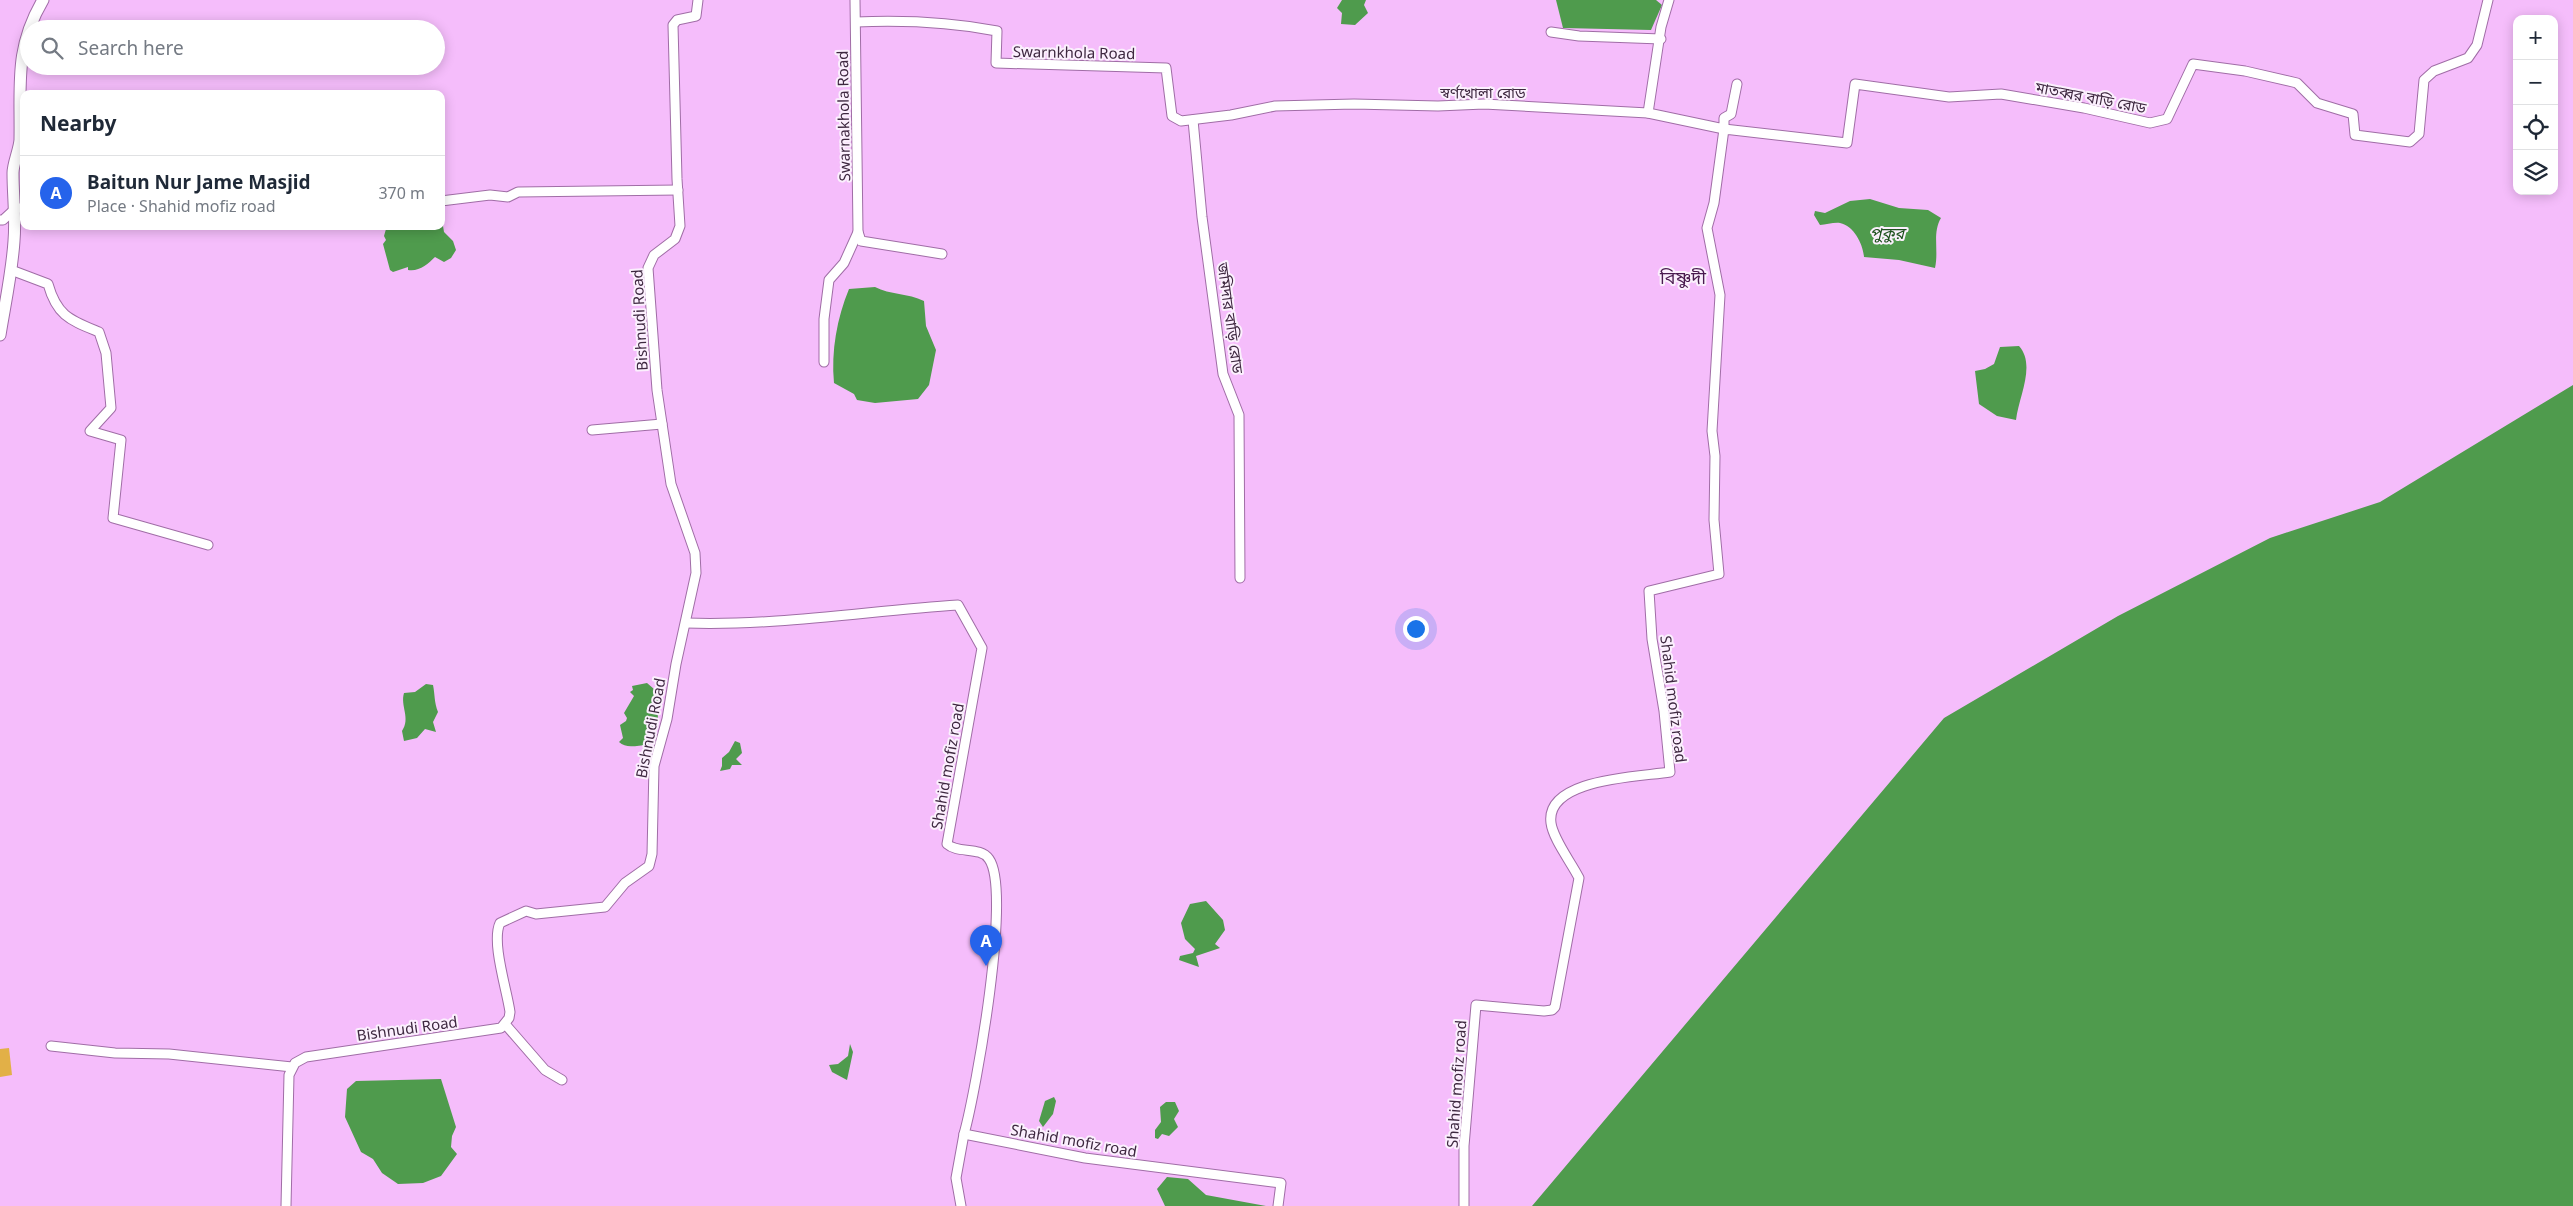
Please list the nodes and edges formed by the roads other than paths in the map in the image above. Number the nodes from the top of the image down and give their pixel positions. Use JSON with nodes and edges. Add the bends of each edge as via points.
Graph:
{"nodes":[{"id":1,"x":43,"y":0,"type":"edge"},
{"id":2,"x":698,"y":0,"type":"edge"},
{"id":3,"x":855,"y":0,"type":"edge"},
{"id":4,"x":1669,"y":0,"type":"edge"},
{"id":5,"x":2488,"y":0,"type":"edge"},
{"id":6,"x":33,"y":20,"type":"edge"},
{"id":7,"x":856,"y":22,"type":"junction"},
{"id":8,"x":1551,"y":32,"type":"dead end"},
{"id":9,"x":1661,"y":39,"type":"junction"},
{"id":10,"x":20,"y":61,"type":"edge"},
{"id":11,"x":20,"y":75,"type":"edge"},
{"id":12,"x":20,"y":75,"type":"edge"},
{"id":13,"x":1737,"y":84,"type":"dead end"},
{"id":14,"x":20,"y":90,"type":"edge"},
{"id":15,"x":20,"y":90,"type":"edge"},
{"id":16,"x":1648,"y":113,"type":"junction"},
{"id":17,"x":1193,"y":120,"type":"junction"},
{"id":18,"x":1724,"y":129,"type":"junction"},
{"id":19,"x":20,"y":140,"type":"edge"},
{"id":20,"x":20,"y":140,"type":"edge"},
{"id":21,"x":678,"y":190,"type":"junction"},
{"id":22,"x":445,"y":201,"type":"edge"},
{"id":23,"x":20,"y":208,"type":"edge"},
{"id":24,"x":0,"y":220,"type":"edge"},
{"id":25,"x":19,"y":226,"type":"edge"},
{"id":26,"x":858,"y":232,"type":"junction"},
{"id":27,"x":942,"y":254,"type":"dead end"},
{"id":28,"x":11,"y":270,"type":"junction"},
{"id":29,"x":0,"y":335,"type":"edge"},
{"id":30,"x":824,"y":362,"type":"dead end"},
{"id":31,"x":662,"y":424,"type":"junction"},
{"id":32,"x":592,"y":430,"type":"dead end"},
{"id":33,"x":208,"y":546,"type":"dead end"},
{"id":34,"x":1240,"y":578,"type":"dead end"},
{"id":35,"x":686,"y":622,"type":"junction"},
{"id":36,"x":505,"y":1024,"type":"junction"},
{"id":37,"x":51,"y":1046,"type":"dead end"},
{"id":38,"x":292,"y":1067,"type":"junction"},
{"id":39,"x":562,"y":1080,"type":"dead end"},
{"id":40,"x":964,"y":1134,"type":"junction"},
{"id":41,"x":286,"y":1206,"type":"edge"},
{"id":42,"x":961,"y":1206,"type":"edge"},
{"id":43,"x":1278,"y":1206,"type":"edge"},
{"id":44,"x":1464,"y":1206,"type":"edge"}],
"edges":[{"from":1,"to":6,"type":"street"},
{"from":2,"to":21,"type":"street","name":"Bishnudi Road","via":[[696,16],[678,20],[674,26]]},
{"from":3,"to":7,"type":"street","name":"Swarnakhola Road"},
{"from":4,"to":9,"type":"street"},
{"from":5,"to":18,"type":"street","name":"মাতব্বর বাড়ি রোড","via":[[2477,46],[2468,58],[2434,71],[2424,80],[2419,134],[2410,142],[2355,135],[2353,114],[2317,103],[2297,84],[2245,71],[2193,64],[2167,118],[2150,123],[2001,94],[1949,97],[1855,84],[1847,143]]},
{"from":7,"to":17,"type":"street","name":"Swarnkhola Road","via":[[902,20],[967,25],[997,31],[996,64],[1166,68],[1172,116],[1181,121]]},
{"from":7,"to":26,"type":"street","name":"Swarnakhola Road"},
{"from":8,"to":9,"type":"street"},
{"from":9,"to":16,"type":"street"},
{"from":10,"to":12,"type":"street"},
{"from":11,"to":15,"type":"street"},
{"from":13,"to":18,"type":"street","via":[[1732,114],[1724,118]]},
{"from":14,"to":20,"type":"street"},
{"from":16,"to":17,"type":"street","name":"স্বর্ণখোলা রোড","via":[[1484,104],[1354,104],[1275,106]]},
{"from":16,"to":18,"type":"street","name":"স্বর্ণখোলা রোড"},
{"from":17,"to":34,"type":"street","name":"জমিদার বাড়ি রোড","via":[[1223,374],[1239,415]]},
{"from":18,"to":44,"type":"street","name":"Shahid mofiz road","via":[[1714,203],[1707,228],[1720,295],[1712,431],[1719,574],[1649,591],[1670,772],[1608,779],[1574,791],[1553,805],[1551,823],[1555,837],[1579,878],[1555,1007],[1544,1011],[1476,1004],[1464,1146]]},
{"from":19,"to":23,"type":"street","via":[[13,170]]},
{"from":21,"to":22,"type":"street","via":[[518,192],[508,197],[490,195]]},
{"from":21,"to":31,"type":"street","name":"Bishnudi Road","via":[[678,234],[654,255],[648,268]]},
{"from":23,"to":24,"type":"street"},
{"from":23,"to":25,"type":"street"},
{"from":25,"to":28,"type":"street"},
{"from":26,"to":27,"type":"street","via":[[861,241]]},
{"from":26,"to":30,"type":"street","via":[[844,263],[829,280],[824,319]]},
{"from":28,"to":29,"type":"street"},
{"from":28,"to":33,"type":"street","via":[[48,284],[62,314],[99,332],[106,353],[111,408],[90,431],[121,440],[113,518]]},
{"from":31,"to":32,"type":"street"},
{"from":31,"to":35,"type":"street","name":"Bishnudi Road","via":[[671,484],[694,553],[696,573]]},
{"from":35,"to":36,"type":"street","name":"Bishnudi Road","via":[[668,719],[654,766],[650,866],[625,883],[606,907],[536,914],[526,911],[500,923],[498,947],[510,1012]]},
{"from":35,"to":40,"type":"street","name":"Shahid mofiz road","via":[[820,619],[958,605],[982,648],[947,844],[952,848],[983,853],[990,859],[997,915],[984,1030]]},
{"from":36,"to":38,"type":"street","name":"Bishnudi Road","via":[[500,1028],[306,1057]]},
{"from":36,"to":39,"type":"street","via":[[545,1070]]},
{"from":37,"to":38,"type":"street"},
{"from":38,"to":41,"type":"street","via":[[289,1075]]},
{"from":40,"to":42,"type":"street","via":[[956,1178]]},
{"from":40,"to":43,"type":"street","name":"Shahid mofiz road","via":[[1131,1165],[1281,1183]]}]}
